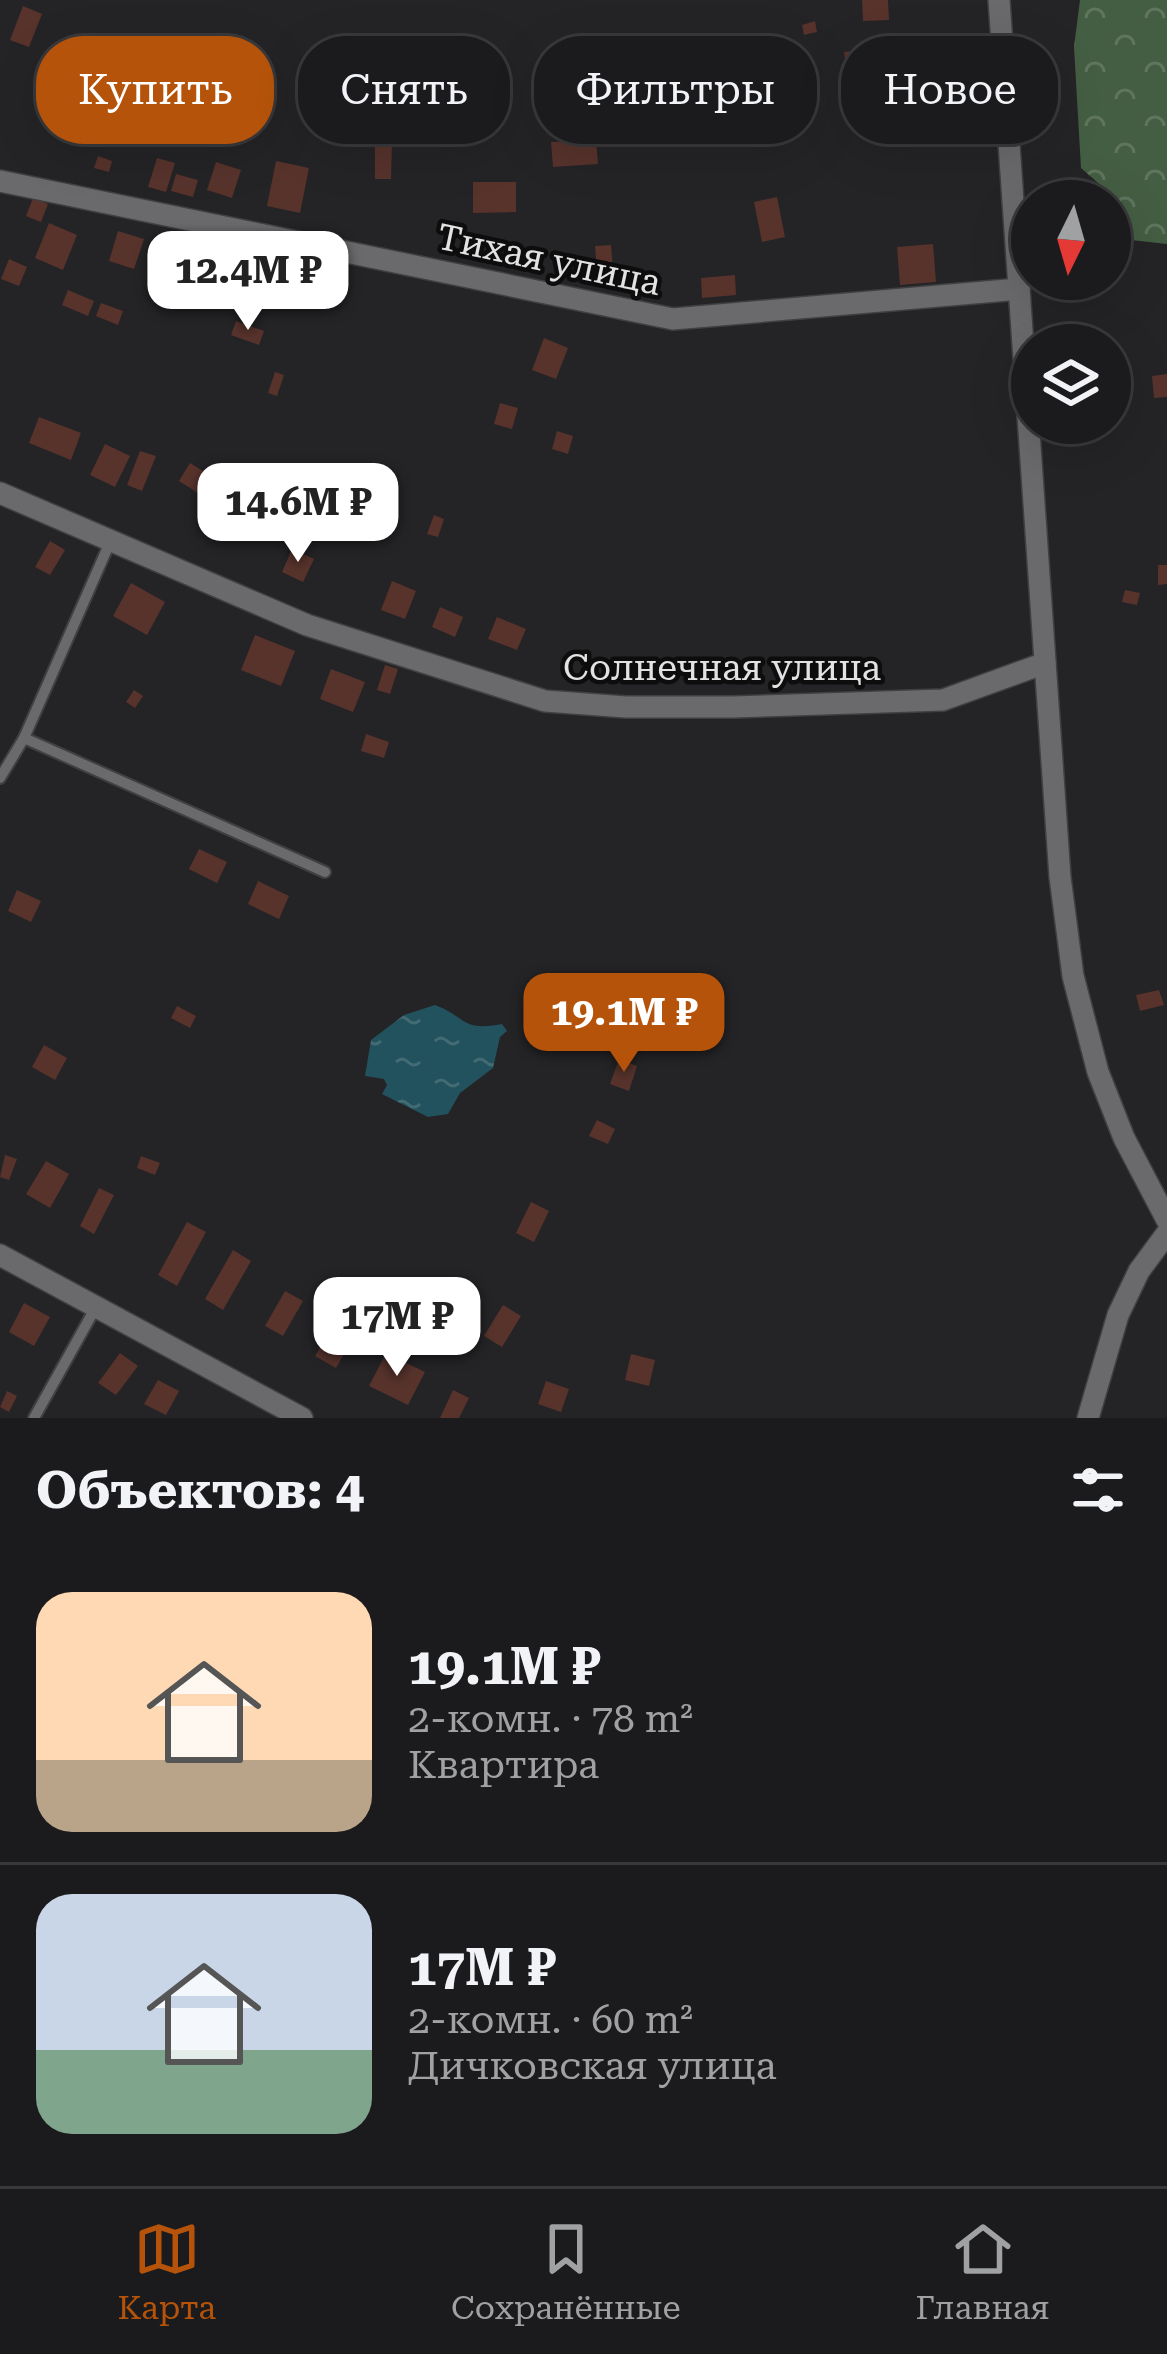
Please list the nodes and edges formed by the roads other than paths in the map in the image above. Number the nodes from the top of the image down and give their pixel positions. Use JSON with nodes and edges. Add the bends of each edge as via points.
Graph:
{"nodes":[{"id":1,"x":999,"y":0,"type":"edge"},
{"id":2,"x":1011,"y":180,"type":"edge"},
{"id":3,"x":0,"y":181,"type":"edge"},
{"id":4,"x":1011,"y":290,"type":"edge"},
{"id":5,"x":1020,"y":300,"type":"edge"},
{"id":6,"x":0,"y":493,"type":"edge"},
{"id":7,"x":111,"y":540,"type":"junction"},
{"id":8,"x":1045,"y":663,"type":"junction"},
{"id":9,"x":25,"y":738,"type":"junction"},
{"id":10,"x":0,"y":778,"type":"edge"},
{"id":11,"x":325,"y":872,"type":"dead end"},
{"id":12,"x":1164,"y":1206,"type":"edge"},
{"id":13,"x":1167,"y":1233,"type":"edge"},
{"id":14,"x":0,"y":1255,"type":"edge"},
{"id":15,"x":96,"y":1307,"type":"junction"},
{"id":16,"x":34,"y":1418,"type":"edge"},
{"id":17,"x":302,"y":1418,"type":"edge"},
{"id":18,"x":1088,"y":1418,"type":"edge"}],
"edges":[{"from":1,"to":2,"type":"street"},
{"from":3,"to":4,"type":"street","name":"Тихая улица","via":[[673,319]]},
{"from":5,"to":8,"type":"street"},
{"from":6,"to":7,"type":"street","name":"Солнечная улица"},
{"from":7,"to":8,"type":"street","name":"Солнечная улица","via":[[307,625],[545,701],[733,707],[943,700]]},
{"from":7,"to":9,"type":"lane"},
{"from":8,"to":12,"type":"street","via":[[1073,976],[1124,1138]]},
{"from":9,"to":10,"type":"lane"},
{"from":9,"to":11,"type":"lane"},
{"from":13,"to":18,"type":"street","via":[[1118,1315]]},
{"from":14,"to":15,"type":"street"},
{"from":15,"to":16,"type":"lane"},
{"from":15,"to":17,"type":"street"}]}
